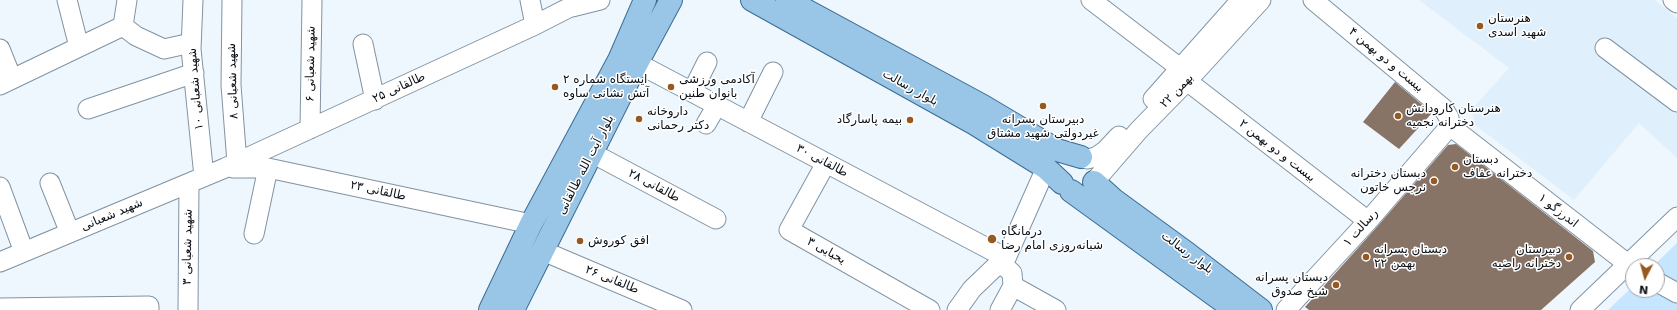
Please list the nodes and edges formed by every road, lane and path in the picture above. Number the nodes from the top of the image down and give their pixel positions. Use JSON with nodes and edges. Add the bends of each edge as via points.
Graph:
{"nodes":[{"id":1,"x":67,"y":0,"type":"edge"},
{"id":2,"x":127,"y":0,"type":"edge"},
{"id":3,"x":193,"y":0,"type":"edge"},
{"id":4,"x":232,"y":0,"type":"edge"},
{"id":5,"x":312,"y":0,"type":"edge"},
{"id":6,"x":530,"y":0,"type":"edge"},
{"id":7,"x":600,"y":0,"type":"edge"},
{"id":8,"x":671,"y":0,"type":"edge"},
{"id":9,"x":752,"y":0,"type":"edge"},
{"id":10,"x":787,"y":0,"type":"edge"},
{"id":11,"x":1091,"y":0,"type":"edge"},
{"id":12,"x":1241,"y":0,"type":"edge"},
{"id":13,"x":1261,"y":0,"type":"edge"},
{"id":14,"x":1313,"y":0,"type":"edge"},
{"id":15,"x":1673,"y":0,"type":"edge"},
{"id":16,"x":578,"y":3,"type":"edge"},
{"id":17,"x":1677,"y":3,"type":"edge"},
{"id":18,"x":637,"y":5,"type":"edge"},
{"id":19,"x":535,"y":25,"type":"junction"},
{"id":20,"x":123,"y":26,"type":"junction"},
{"id":21,"x":191,"y":43,"type":"junction"},
{"id":22,"x":363,"y":44,"type":"dead end"},
{"id":23,"x":79,"y":47,"type":"junction"},
{"id":24,"x":1605,"y":48,"type":"dead end"},
{"id":25,"x":0,"y":49,"type":"edge"},
{"id":26,"x":707,"y":62,"type":"dead end"},
{"id":27,"x":637,"y":63,"type":"junction"},
{"id":28,"x":773,"y":72,"type":"dead end"},
{"id":29,"x":194,"y":73,"type":"junction"},
{"id":30,"x":1184,"y":75,"type":"junction"},
{"id":31,"x":6,"y":82,"type":"edge"},
{"id":32,"x":692,"y":92,"type":"junction"},
{"id":33,"x":375,"y":100,"type":"junction"},
{"id":34,"x":1677,"y":102,"type":"edge"},
{"id":35,"x":606,"y":104,"type":"junction"},
{"id":36,"x":717,"y":105,"type":"junction"},
{"id":37,"x":88,"y":109,"type":"dead end"},
{"id":38,"x":748,"y":122,"type":"junction"},
{"id":39,"x":706,"y":124,"type":"dead end"},
{"id":40,"x":1450,"y":126,"type":"junction"},
{"id":41,"x":310,"y":129,"type":"junction"},
{"id":42,"x":592,"y":153,"type":"junction"},
{"id":43,"x":1084,"y":158,"type":"junction"},
{"id":44,"x":826,"y":163,"type":"junction"},
{"id":45,"x":231,"y":165,"type":"junction"},
{"id":46,"x":268,"y":168,"type":"junction"},
{"id":47,"x":1046,"y":168,"type":"junction"},
{"id":48,"x":197,"y":180,"type":"junction"},
{"id":49,"x":1094,"y":182,"type":"junction"},
{"id":50,"x":50,"y":183,"type":"dead end"},
{"id":51,"x":1067,"y":187,"type":"junction"},
{"id":52,"x":0,"y":188,"type":"edge"},
{"id":53,"x":1677,"y":217,"type":"edge"},
{"id":54,"x":716,"y":219,"type":"dead end"},
{"id":55,"x":1368,"y":221,"type":"junction"},
{"id":56,"x":531,"y":224,"type":"junction"},
{"id":57,"x":70,"y":233,"type":"junction"},
{"id":58,"x":254,"y":234,"type":"dead end"},
{"id":59,"x":542,"y":251,"type":"junction"},
{"id":60,"x":24,"y":252,"type":"junction"},
{"id":61,"x":1639,"y":258,"type":"edge"},
{"id":62,"x":1625,"y":261,"type":"edge"},
{"id":63,"x":0,"y":262,"type":"edge"},
{"id":64,"x":1005,"y":262,"type":"junction"},
{"id":65,"x":1625,"y":271,"type":"edge"},
{"id":66,"x":1013,"y":286,"type":"junction"},
{"id":67,"x":1665,"y":286,"type":"edge"},
{"id":68,"x":1677,"y":293,"type":"edge"},
{"id":69,"x":654,"y":304,"type":"edge"},
{"id":70,"x":0,"y":308,"type":"edge"},
{"id":71,"x":97,"y":308,"type":"edge"},
{"id":72,"x":35,"y":309,"type":"edge"},
{"id":73,"x":149,"y":310,"type":"edge"},
{"id":74,"x":188,"y":310,"type":"edge"},
{"id":75,"x":490,"y":310,"type":"edge"},
{"id":76,"x":513,"y":310,"type":"edge"},
{"id":77,"x":682,"y":310,"type":"edge"},
{"id":78,"x":930,"y":310,"type":"edge"},
{"id":79,"x":957,"y":310,"type":"edge"},
{"id":80,"x":1000,"y":310,"type":"edge"},
{"id":81,"x":1056,"y":310,"type":"edge"},
{"id":82,"x":1234,"y":310,"type":"edge"},
{"id":83,"x":1261,"y":310,"type":"edge"},
{"id":84,"x":1286,"y":310,"type":"edge"},
{"id":85,"x":1580,"y":310,"type":"edge"}],
"edges":[{"from":1,"to":23,"type":"street"},
{"from":2,"to":20,"type":"street"},
{"from":3,"to":21,"type":"street","name":"شهید شعبانی ۱۰"},
{"from":4,"to":45,"type":"street","name":"شهید شعبانی ۸"},
{"from":5,"to":41,"type":"street","name":"شهید شعبانی ۶"},
{"from":6,"to":19,"type":"street"},
{"from":7,"to":16,"type":"street","name":"طالقانی ۲۵"},
{"from":8,"to":27,"type":"main road","name":"بلوار آیت الله طالقانی"},
{"from":9,"to":47,"type":"main road","name":"بلوار رسالت","via":[[975,124]]},
{"from":10,"to":43,"type":"main road","name":"بلوار رسالت","via":[[983,106],[1057,150]]},
{"from":11,"to":30,"type":"street","name":"بیست و دو بهمن ۲"},
{"from":12,"to":30,"type":"street","name":"۲۲ بهمن"},
{"from":13,"to":30,"type":"street","name":"۲۲ بهمن"},
{"from":14,"to":40,"type":"street","name":"بیست و دو بهمن ۴","via":[[1443,108]]},
{"from":15,"to":17,"type":"street"},
{"from":16,"to":19,"type":"street","name":"طالقانی ۲۵"},
{"from":18,"to":35,"type":"main road","name":"بلوار آیت الله طالقانی"},
{"from":19,"to":33,"type":"street","name":"طالقانی ۲۵"},
{"from":20,"to":21,"type":"street","via":[[136,36],[164,49]]},
{"from":20,"to":23,"type":"street"},
{"from":21,"to":29,"type":"street","name":"شهید شعبانی ۱۰"},
{"from":22,"to":33,"type":"street"},
{"from":23,"to":31,"type":"street"},
{"from":24,"to":34,"type":"street"},
{"from":25,"to":31,"type":"street"},
{"from":26,"to":32,"type":"street"},
{"from":27,"to":32,"type":"street","name":"طالقانی ۳۰"},
{"from":27,"to":35,"type":"main road","name":"بلوار آیت الله طالقانی"},
{"from":28,"to":38,"type":"street"},
{"from":29,"to":37,"type":"street"},
{"from":29,"to":48,"type":"street","name":"شهید شعبانی ۱۰"},
{"from":30,"to":43,"type":"street","name":"۲۲ بهمن","via":[[1106,150],[1096,157]]},
{"from":30,"to":49,"type":"street","name":"۲۲ بهمن"},
{"from":30,"to":55,"type":"street","name":"بیست و دو بهمن ۲"},
{"from":32,"to":36,"type":"street","name":"طالقانی ۳۰"},
{"from":33,"to":41,"type":"street","name":"طالقانی ۲۵"},
{"from":35,"to":42,"type":"main road","name":"بلوار آیت الله طالقانی"},
{"from":35,"to":56,"type":"main road","name":"بلوار آیت الله طالقانی"},
{"from":36,"to":38,"type":"street","name":"طالقانی ۳۰"},
{"from":36,"to":39,"type":"street"},
{"from":38,"to":44,"type":"street","name":"طالقانی ۳۰"},
{"from":40,"to":55,"type":"street","name":"رسالت ۱"},
{"from":40,"to":62,"type":"street","name":"اندرزگو ۱"},
{"from":41,"to":45,"type":"street","name":"طالقانی ۲۵"},
{"from":42,"to":54,"type":"street","name":"طالقانی ۲۸"},
{"from":42,"to":59,"type":"main road","name":"بلوار آیت الله طالقانی"},
{"from":43,"to":49,"type":"main road","via":[[1094,167]]},
{"from":43,"to":51,"type":"main road","via":[[1075,156],[1065,162],[1060,172]]},
{"from":44,"to":64,"type":"street","name":"طالقانی ۳۰"},
{"from":44,"to":78,"type":"street","name":"یحیایی ۳","via":[[789,230]]},
{"from":45,"to":46,"type":"street","name":"طالقانی ۲۳"},
{"from":45,"to":48,"type":"street","name":"شهید شعبانی"},
{"from":46,"to":56,"type":"street","name":"طالقانی ۲۳"},
{"from":46,"to":58,"type":"street"},
{"from":47,"to":51,"type":"main road","name":"بلوار رسالت"},
{"from":47,"to":64,"type":"street"},
{"from":48,"to":57,"type":"street","name":"شهید شعبانی"},
{"from":48,"to":74,"type":"street","name":"شهید شعبانی ۳"},
{"from":49,"to":51,"type":"main road","via":[[1082,192]]},
{"from":49,"to":83,"type":"main road","name":"بلوار رسالت","via":[[1114,200]]},
{"from":50,"to":57,"type":"street"},
{"from":51,"to":82,"type":"main road","name":"بلوار رسالت"},
{"from":52,"to":60,"type":"street"},
{"from":53,"to":61,"type":"street"},
{"from":55,"to":84,"type":"street","name":"رسالت ۱"},
{"from":56,"to":75,"type":"main road","name":"بلوار آیت الله طالقانی"},
{"from":57,"to":60,"type":"street","name":"شهید شعبانی"},
{"from":59,"to":69,"type":"street","name":"طالقانی ۲۶"},
{"from":59,"to":76,"type":"main road","name":"بلوار آیت الله طالقانی"},
{"from":60,"to":63,"type":"street","name":"شهید شعبانی"},
{"from":64,"to":66,"type":"street","via":[[1012,273]]},
{"from":64,"to":79,"type":"street","via":[[972,289]]},
{"from":65,"to":85,"type":"street"},
{"from":66,"to":80,"type":"street"},
{"from":66,"to":81,"type":"street"},
{"from":67,"to":68,"type":"street"},
{"from":69,"to":77,"type":"street","name":"طالقانی ۲۶"},
{"from":70,"to":72,"type":"street"},
{"from":71,"to":72,"type":"street"},
{"from":71,"to":73,"type":"street","via":[[149,306]]}]}
